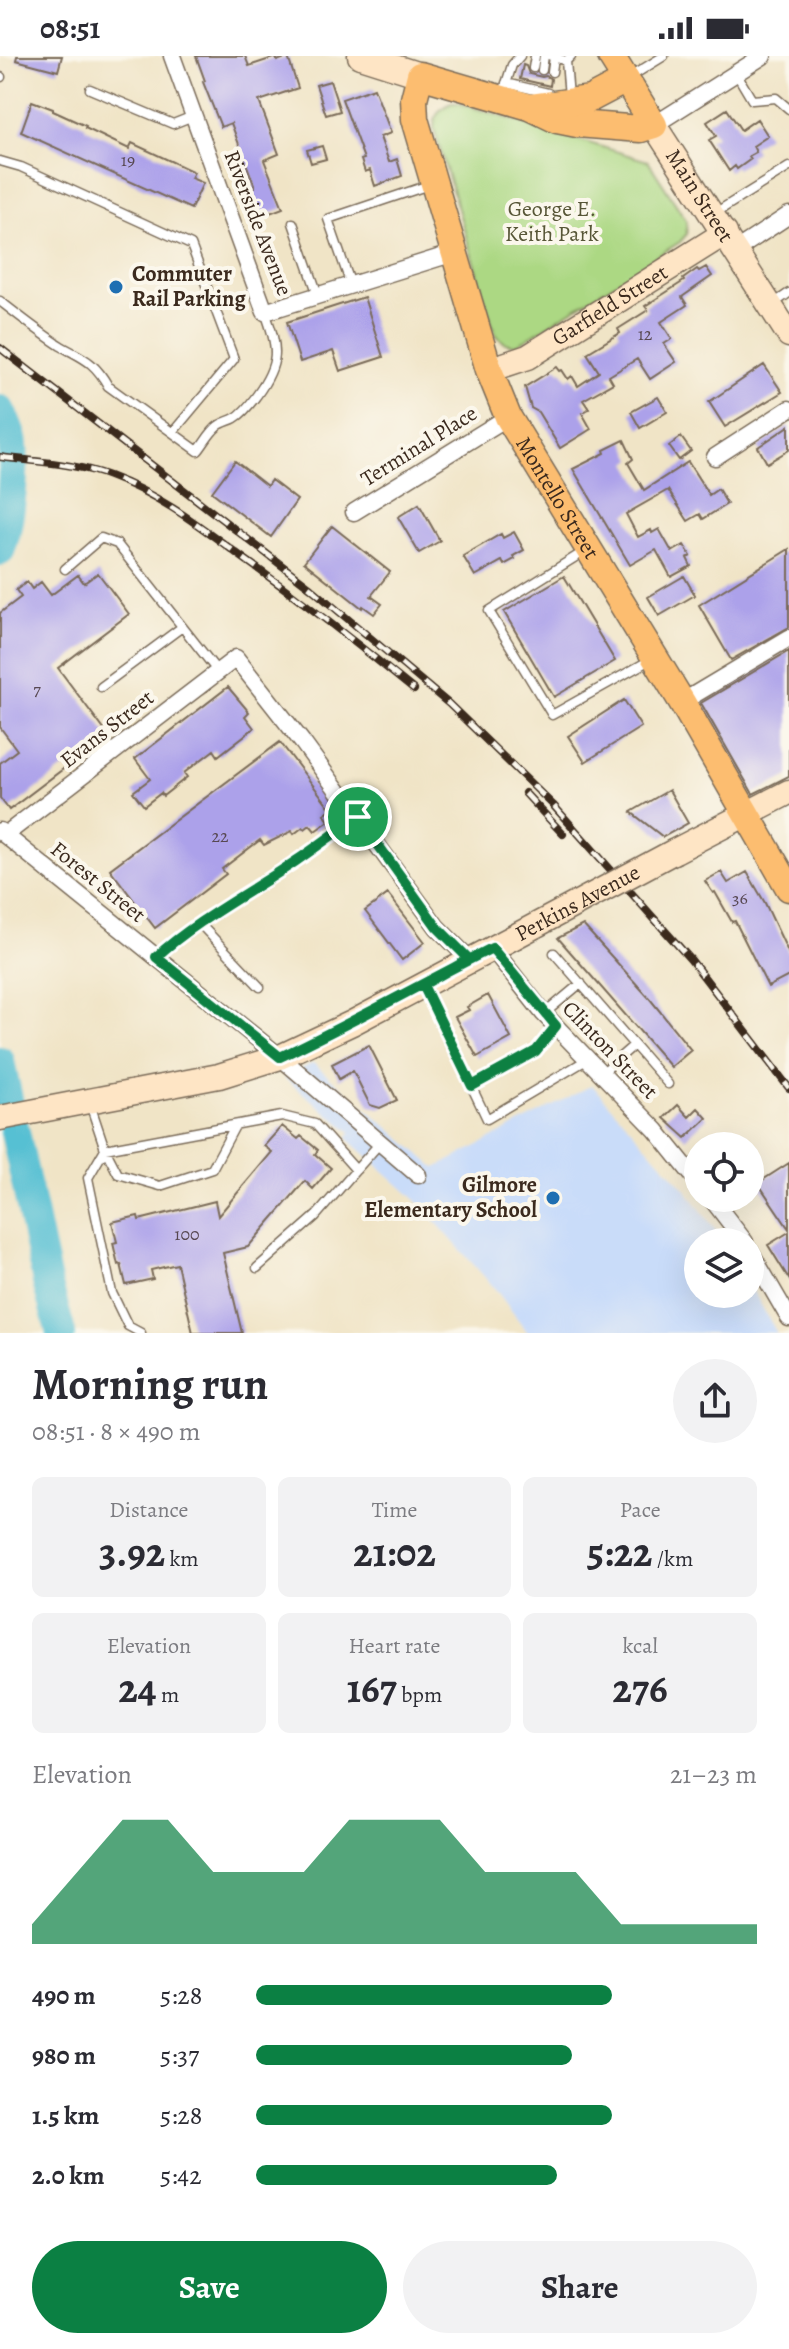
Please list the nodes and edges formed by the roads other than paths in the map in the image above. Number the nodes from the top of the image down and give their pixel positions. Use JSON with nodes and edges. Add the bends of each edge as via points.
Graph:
{"nodes":[{"id":1,"x":172,"y":56,"type":"edge"},
{"id":2,"x":360,"y":56,"type":"edge"},
{"id":3,"x":520,"y":56,"type":"edge"},
{"id":4,"x":535,"y":56,"type":"edge"},
{"id":5,"x":544,"y":56,"type":"edge"},
{"id":6,"x":553,"y":56,"type":"edge"},
{"id":7,"x":611,"y":56,"type":"edge"},
{"id":8,"x":664,"y":56,"type":"edge"},
{"id":9,"x":763,"y":56,"type":"edge"},
{"id":10,"x":568,"y":58,"type":"edge"},
{"id":11,"x":403,"y":66,"type":"edge"},
{"id":12,"x":542,"y":70,"type":"junction"},
{"id":13,"x":736,"y":73,"type":"junction"},
{"id":14,"x":626,"y":80,"type":"junction"},
{"id":15,"x":90,"y":89,"type":"dead end"},
{"id":16,"x":504,"y":92,"type":"junction"},
{"id":17,"x":545,"y":93,"type":"junction"},
{"id":18,"x":789,"y":109,"type":"edge"},
{"id":19,"x":194,"y":116,"type":"junction"},
{"id":20,"x":654,"y":125,"type":"junction"},
{"id":21,"x":0,"y":161,"type":"edge"},
{"id":22,"x":789,"y":167,"type":"edge"},
{"id":23,"x":433,"y":184,"type":"junction"},
{"id":24,"x":789,"y":215,"type":"edge"},
{"id":25,"x":293,"y":223,"type":"dead end"},
{"id":26,"x":724,"y":233,"type":"junction"},
{"id":27,"x":454,"y":253,"type":"junction"},
{"id":28,"x":351,"y":285,"type":"junction"},
{"id":29,"x":319,"y":296,"type":"junction"},
{"id":30,"x":780,"y":299,"type":"edge"},
{"id":31,"x":0,"y":301,"type":"edge"},
{"id":32,"x":265,"y":312,"type":"junction"},
{"id":33,"x":789,"y":335,"type":"edge"},
{"id":34,"x":489,"y":370,"type":"junction"},
{"id":35,"x":789,"y":409,"type":"edge"},
{"id":36,"x":508,"y":417,"type":"junction"},
{"id":37,"x":173,"y":432,"type":"junction"},
{"id":38,"x":715,"y":457,"type":"dead end"},
{"id":39,"x":354,"y":512,"type":"dead end"},
{"id":40,"x":588,"y":549,"type":"junction"},
{"id":41,"x":65,"y":569,"type":"dead end"},
{"id":42,"x":182,"y":627,"type":"junction"},
{"id":43,"x":789,"y":638,"type":"edge"},
{"id":44,"x":654,"y":657,"type":"junction"},
{"id":45,"x":218,"y":672,"type":"junction"},
{"id":46,"x":101,"y":687,"type":"dead end"},
{"id":47,"x":682,"y":702,"type":"junction"},
{"id":48,"x":789,"y":792,"type":"edge"},
{"id":49,"x":745,"y":815,"type":"junction"},
{"id":50,"x":358,"y":817,"type":"junction"},
{"id":51,"x":3,"y":833,"type":"edge"},
{"id":52,"x":789,"y":888,"type":"edge"},
{"id":53,"x":200,"y":924,"type":"junction"},
{"id":54,"x":503,"y":943,"type":"junction"},
{"id":55,"x":554,"y":953,"type":"dead end"},
{"id":56,"x":156,"y":957,"type":"junction"},
{"id":57,"x":469,"y":959,"type":"junction"},
{"id":58,"x":581,"y":983,"type":"junction"},
{"id":59,"x":423,"y":985,"type":"junction"},
{"id":60,"x":260,"y":987,"type":"dead end"},
{"id":61,"x":550,"y":1020,"type":"junction"},
{"id":62,"x":634,"y":1045,"type":"junction"},
{"id":63,"x":280,"y":1057,"type":"junction"},
{"id":64,"x":588,"y":1059,"type":"junction"},
{"id":65,"x":602,"y":1073,"type":"junction"},
{"id":66,"x":668,"y":1084,"type":"dead end"},
{"id":67,"x":472,"y":1086,"type":"junction"},
{"id":68,"x":89,"y":1102,"type":"junction"},
{"id":69,"x":0,"y":1118,"type":"edge"},
{"id":70,"x":235,"y":1126,"type":"junction"},
{"id":71,"x":380,"y":1143,"type":"junction"},
{"id":72,"x":105,"y":1149,"type":"junction"},
{"id":73,"x":684,"y":1165,"type":"edge"},
{"id":74,"x":356,"y":1170,"type":"junction"},
{"id":75,"x":418,"y":1175,"type":"dead end"},
{"id":76,"x":722,"y":1212,"type":"edge"},
{"id":77,"x":734,"y":1228,"type":"edge"},
{"id":78,"x":257,"y":1268,"type":"dead end"},
{"id":79,"x":764,"y":1275,"type":"edge"},
{"id":80,"x":789,"y":1318,"type":"edge"},
{"id":81,"x":141,"y":1333,"type":"edge"}],
"edges":[{"from":1,"to":19,"type":"street","name":"Riverside Avenue"},
{"from":2,"to":11,"type":"street"},
{"from":3,"to":16,"type":"lane"},
{"from":4,"to":12,"type":"lane"},
{"from":5,"to":12,"type":"lane"},
{"from":6,"to":10,"type":"lane"},
{"from":6,"to":12,"type":"lane"},
{"from":7,"to":14,"type":"main road","name":"Main Street"},
{"from":8,"to":14,"type":"lane"},
{"from":9,"to":13,"type":"street"},
{"from":10,"to":17,"type":"lane"},
{"from":11,"to":16,"type":"main road"},
{"from":11,"to":23,"type":"main road","name":"Montello Street"},
{"from":13,"to":18,"type":"lane","via":[[752,100],[776,98]]},
{"from":13,"to":20,"type":"street"},
{"from":14,"to":17,"type":"main road","via":[[596,97]]},
{"from":14,"to":20,"type":"main road","name":"Main Street"},
{"from":15,"to":19,"type":"lane","via":[[173,124]]},
{"from":16,"to":17,"type":"main road"},
{"from":17,"to":20,"type":"main road","via":[[557,120],[644,129]]},
{"from":19,"to":32,"type":"street","name":"Riverside Avenue"},
{"from":20,"to":26,"type":"street","name":"Main Street"},
{"from":21,"to":37,"type":"lane","via":[[191,245],[234,359]]},
{"from":22,"to":26,"type":"lane"},
{"from":23,"to":27,"type":"main road","name":"Montello Street"},
{"from":23,"to":28,"type":"lane","via":[[328,219]]},
{"from":24,"to":26,"type":"street"},
{"from":25,"to":29,"type":"lane"},
{"from":26,"to":30,"type":"street","name":"Main Street"},
{"from":26,"to":34,"type":"street","name":"Garfield Street","via":[[528,357]]},
{"from":27,"to":28,"type":"street","name":"Riverside Avenue"},
{"from":27,"to":34,"type":"main road","name":"Montello Street"},
{"from":28,"to":29,"type":"street","name":"Riverside Avenue"},
{"from":29,"to":32,"type":"street","name":"Riverside Avenue"},
{"from":30,"to":33,"type":"street","name":"Main Street"},
{"from":31,"to":37,"type":"lane","via":[[75,351],[99,370],[108,386]]},
{"from":32,"to":37,"type":"lane","via":[[276,355],[269,379],[250,404],[237,418],[217,426],[198,451]]},
{"from":34,"to":36,"type":"main road","name":"Montello Street"},
{"from":35,"to":38,"type":"street"},
{"from":36,"to":39,"type":"street","name":"Terminal Place"},
{"from":36,"to":40,"type":"main road","name":"Montello Street"},
{"from":40,"to":44,"type":"main road","name":"Montello Street"},
{"from":40,"to":44,"type":"lane","via":[[489,611],[552,715]]},
{"from":41,"to":42,"type":"lane","via":[[101,538],[117,544]]},
{"from":42,"to":45,"type":"lane"},
{"from":42,"to":46,"type":"lane"},
{"from":43,"to":47,"type":"street"},
{"from":44,"to":47,"type":"main road","name":"Montello Street"},
{"from":45,"to":50,"type":"street","name":"Evans Street","via":[[236,658]]},
{"from":45,"to":51,"type":"street","name":"Evans Street"},
{"from":47,"to":49,"type":"main road","name":"Montello Street"},
{"from":48,"to":49,"type":"street","name":"Perkins Avenue"},
{"from":49,"to":52,"type":"main road","name":"Montello Street"},
{"from":49,"to":54,"type":"street","name":"Perkins Avenue","bridge":true},
{"from":50,"to":53,"type":"lane"},
{"from":50,"to":57,"type":"street","via":[[437,927]]},
{"from":51,"to":56,"type":"street","name":"Forest Street"},
{"from":53,"to":56,"type":"lane"},
{"from":53,"to":60,"type":"lane"},
{"from":54,"to":57,"type":"street","name":"Perkins Avenue"},
{"from":54,"to":61,"type":"street","name":"Clinton Street"},
{"from":55,"to":58,"type":"lane"},
{"from":56,"to":63,"type":"street","name":"Forest Street"},
{"from":57,"to":59,"type":"street","name":"Perkins Avenue"},
{"from":58,"to":61,"type":"lane"},
{"from":58,"to":62,"type":"lane"},
{"from":59,"to":63,"type":"street","name":"Perkins Avenue"},
{"from":59,"to":67,"type":"lane"},
{"from":61,"to":64,"type":"street","name":"Clinton Street"},
{"from":61,"to":67,"type":"lane","via":[[536,1051]]},
{"from":62,"to":65,"type":"lane"},
{"from":62,"to":66,"type":"lane"},
{"from":63,"to":68,"type":"street","name":"Perkins Avenue","via":[[219,1076]]},
{"from":63,"to":71,"type":"street","name":"Forest Street"},
{"from":64,"to":65,"type":"street","name":"Clinton Street"},
{"from":64,"to":67,"type":"lane","via":[[487,1119]]},
{"from":65,"to":73,"type":"street","name":"Clinton Street"},
{"from":68,"to":69,"type":"street","name":"Perkins Avenue"},
{"from":68,"to":72,"type":"lane"},
{"from":70,"to":72,"type":"lane"},
{"from":70,"to":72,"type":"lane","via":[[212,1169],[160,1186],[118,1174]]},
{"from":70,"to":74,"type":"lane","via":[[282,1116],[315,1124]]},
{"from":71,"to":74,"type":"lane"},
{"from":71,"to":75,"type":"street","name":"Forest Street"},
{"from":72,"to":81,"type":"lane","via":[[88,1178],[112,1293],[128,1326]]},
{"from":74,"to":78,"type":"lane","via":[[316,1216]]},
{"from":76,"to":77,"type":"street"},
{"from":79,"to":80,"type":"street"}]}
